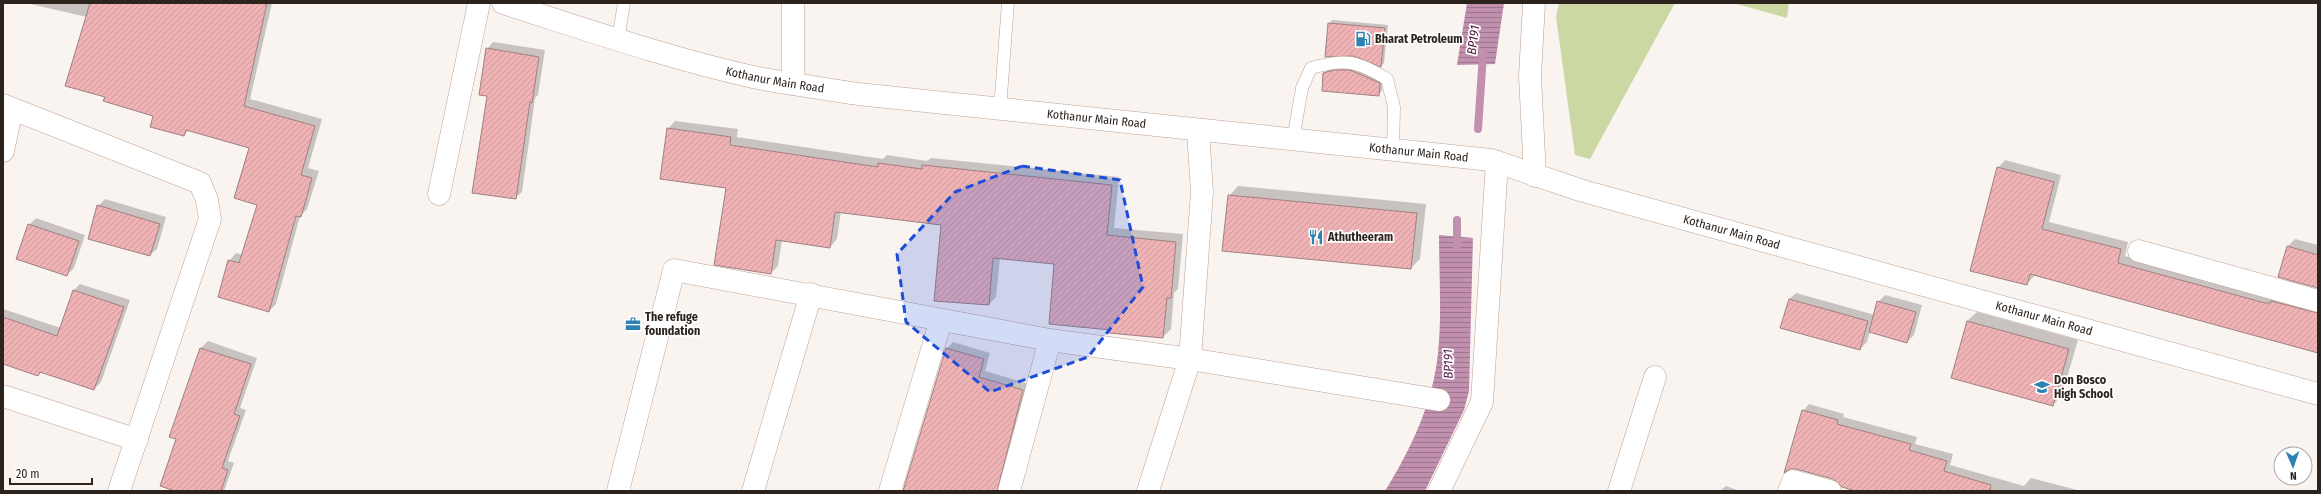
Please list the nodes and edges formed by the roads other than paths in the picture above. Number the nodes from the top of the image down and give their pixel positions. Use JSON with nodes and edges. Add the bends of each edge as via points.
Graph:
{"nodes":[{"id":1,"x":478,"y":3,"type":"edge"},
{"id":2,"x":503,"y":3,"type":"edge"},
{"id":3,"x":624,"y":3,"type":"edge"},
{"id":4,"x":793,"y":3,"type":"edge"},
{"id":5,"x":1008,"y":3,"type":"edge"},
{"id":6,"x":1534,"y":3,"type":"edge"},
{"id":7,"x":618,"y":40,"type":"junction"},
{"id":8,"x":793,"y":84,"type":"junction"},
{"id":9,"x":8,"y":107,"type":"edge"},
{"id":10,"x":1000,"y":109,"type":"junction"},
{"id":11,"x":1198,"y":131,"type":"junction"},
{"id":12,"x":1293,"y":140,"type":"junction"},
{"id":13,"x":1393,"y":149,"type":"junction"},
{"id":14,"x":3,"y":151,"type":"edge"},
{"id":15,"x":1497,"y":162,"type":"junction"},
{"id":16,"x":1535,"y":176,"type":"junction"},
{"id":17,"x":439,"y":194,"type":"dead end"},
{"id":18,"x":2139,"y":251,"type":"dead end"},
{"id":19,"x":811,"y":294,"type":"junction"},
{"id":20,"x":2318,"y":301,"type":"edge"},
{"id":21,"x":941,"y":320,"type":"junction"},
{"id":22,"x":1050,"y":340,"type":"junction"},
{"id":23,"x":1190,"y":359,"type":"junction"},
{"id":24,"x":1655,"y":377,"type":"dead end"},
{"id":25,"x":2318,"y":394,"type":"edge"},
{"id":26,"x":3,"y":396,"type":"edge"},
{"id":27,"x":1439,"y":400,"type":"dead end"},
{"id":28,"x":137,"y":440,"type":"junction"},
{"id":29,"x":120,"y":491,"type":"edge"},
{"id":30,"x":618,"y":491,"type":"edge"},
{"id":31,"x":753,"y":491,"type":"edge"},
{"id":32,"x":890,"y":491,"type":"edge"},
{"id":33,"x":1009,"y":491,"type":"edge"},
{"id":34,"x":1148,"y":491,"type":"edge"},
{"id":35,"x":1439,"y":491,"type":"edge"},
{"id":36,"x":1619,"y":491,"type":"edge"},
{"id":37,"x":1789,"y":491,"type":"edge"},
{"id":38,"x":1830,"y":491,"type":"edge"}],
"edges":[{"from":1,"to":17,"type":"street"},
{"from":2,"to":7,"type":"street","name":"Kothanur Main Road"},
{"from":3,"to":7,"type":"lane"},
{"from":4,"to":8,"type":"street"},
{"from":5,"to":10,"type":"lane"},
{"from":6,"to":16,"type":"street","via":[[1530,76]]},
{"from":7,"to":8,"type":"street","name":"Kothanur Main Road","via":[[753,77]]},
{"from":8,"to":10,"type":"street","name":"Kothanur Main Road","via":[[858,94]]},
{"from":9,"to":14,"type":"street"},
{"from":9,"to":28,"type":"street","via":[[200,183],[207,200],[210,219]]},
{"from":10,"to":11,"type":"street","name":"Kothanur Main Road"},
{"from":11,"to":12,"type":"street","name":"Kothanur Main Road"},
{"from":11,"to":23,"type":"street","via":[[1202,192]]},
{"from":12,"to":13,"type":"street","name":"Kothanur Main Road"},
{"from":12,"to":13,"type":"lane","via":[[1302,88],[1311,68],[1336,61],[1366,66],[1388,79],[1394,107]]},
{"from":13,"to":15,"type":"street","name":"Kothanur Main Road"},
{"from":15,"to":16,"type":"street","name":"Kothanur Main Road"},
{"from":15,"to":35,"type":"street","via":[[1482,402]]},
{"from":16,"to":25,"type":"street","name":"Kothanur Main Road"},
{"from":18,"to":20,"type":"street"},
{"from":19,"to":21,"type":"street"},
{"from":19,"to":30,"type":"street","via":[[674,270]]},
{"from":19,"to":31,"type":"street"},
{"from":21,"to":22,"type":"street"},
{"from":21,"to":32,"type":"street"},
{"from":22,"to":23,"type":"street"},
{"from":22,"to":33,"type":"street"},
{"from":23,"to":27,"type":"street"},
{"from":23,"to":34,"type":"street"},
{"from":24,"to":36,"type":"street"},
{"from":26,"to":28,"type":"street"},
{"from":28,"to":29,"type":"street"},
{"from":37,"to":38,"type":"street","via":[[1793,480]]}]}
